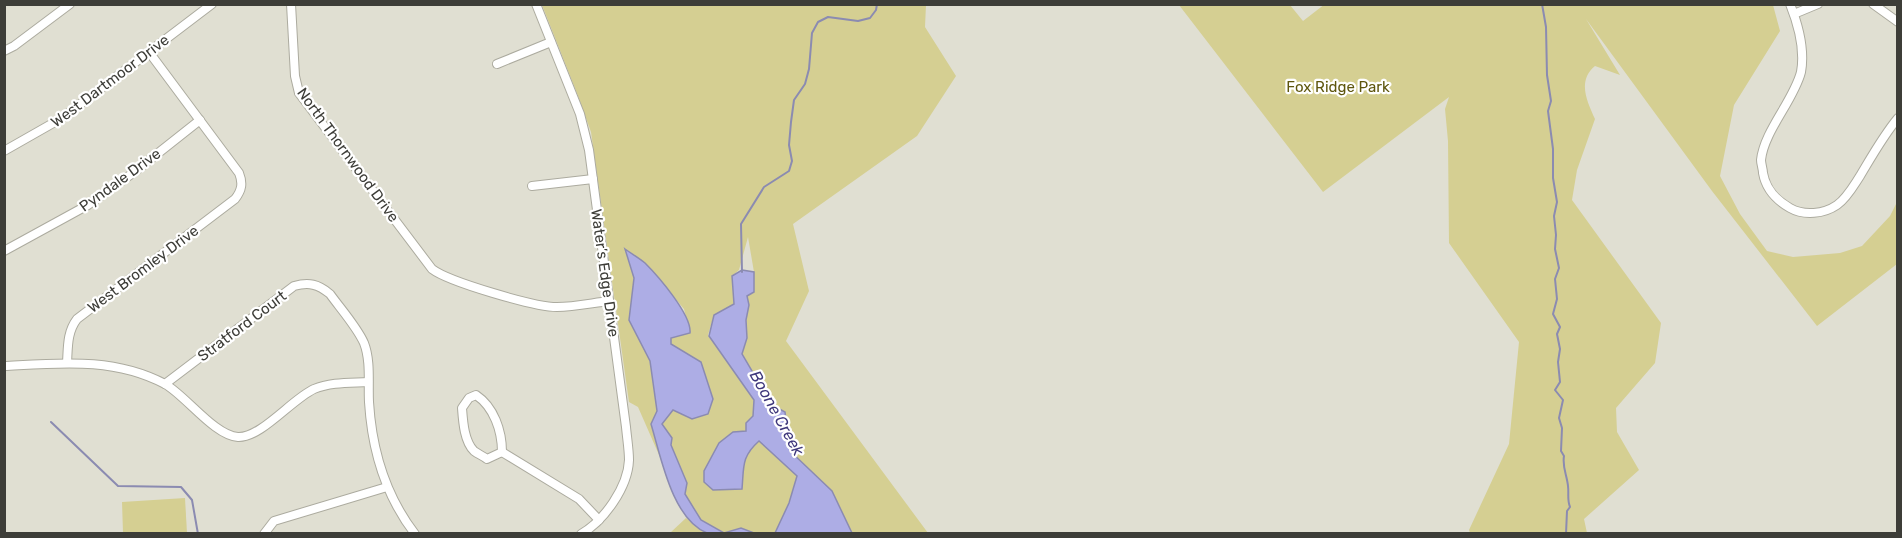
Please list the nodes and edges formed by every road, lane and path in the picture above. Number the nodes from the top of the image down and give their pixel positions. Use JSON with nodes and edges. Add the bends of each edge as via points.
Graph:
{"nodes":[{"id":1,"x":70,"y":4,"type":"edge"},
{"id":2,"x":212,"y":4,"type":"edge"},
{"id":3,"x":291,"y":4,"type":"edge"},
{"id":4,"x":536,"y":4,"type":"edge"},
{"id":5,"x":1790,"y":4,"type":"edge"},
{"id":6,"x":1818,"y":4,"type":"edge"},
{"id":7,"x":1873,"y":4,"type":"edge"},
{"id":8,"x":1794,"y":14,"type":"junction"},
{"id":9,"x":1898,"y":22,"type":"edge"},
{"id":10,"x":551,"y":42,"type":"junction"},
{"id":11,"x":4,"y":51,"type":"edge"},
{"id":12,"x":149,"y":52,"type":"junction"},
{"id":13,"x":497,"y":64,"type":"dead end"},
{"id":14,"x":1898,"y":118,"type":"edge"},
{"id":15,"x":200,"y":120,"type":"junction"},
{"id":16,"x":4,"y":151,"type":"edge"},
{"id":17,"x":593,"y":179,"type":"junction"},
{"id":18,"x":531,"y":186,"type":"dead end"},
{"id":19,"x":4,"y":251,"type":"edge"},
{"id":20,"x":609,"y":301,"type":"junction"},
{"id":21,"x":67,"y":363,"type":"junction"},
{"id":22,"x":4,"y":366,"type":"edge"},
{"id":23,"x":368,"y":382,"type":"junction"},
{"id":24,"x":165,"y":384,"type":"junction"},
{"id":25,"x":502,"y":452,"type":"junction"},
{"id":26,"x":387,"y":487,"type":"junction"},
{"id":27,"x":599,"y":520,"type":"junction"},
{"id":28,"x":264,"y":534,"type":"edge"},
{"id":29,"x":415,"y":534,"type":"edge"},
{"id":30,"x":581,"y":534,"type":"edge"}],
"edges":[{"from":1,"to":11,"type":"street"},
{"from":2,"to":12,"type":"street","name":"West Dartmoor Drive"},
{"from":3,"to":20,"type":"street","name":"North Thornwood Drive","via":[[295,76],[300,93],[432,269],[454,281],[540,305],[558,307]]},
{"from":4,"to":10,"type":"street","name":"Water’s Edge Drive"},
{"from":5,"to":8,"type":"street"},
{"from":6,"to":8,"type":"street"},
{"from":7,"to":9,"type":"street"},
{"from":8,"to":14,"type":"street","via":[[1801,45],[1801,71],[1761,160],[1765,182],[1776,201],[1800,213],[1838,204]]},
{"from":10,"to":13,"type":"street"},
{"from":10,"to":17,"type":"street","name":"Water’s Edge Drive","via":[[580,114]]},
{"from":12,"to":15,"type":"street"},
{"from":12,"to":16,"type":"street","name":"West Dartmoor Drive","via":[[52,124]]},
{"from":15,"to":19,"type":"street","name":"Pyndale Drive","via":[[88,205]]},
{"from":15,"to":21,"type":"street","name":"West Bromley Drive","via":[[239,172],[242,187],[235,199],[77,319],[69,333]]},
{"from":17,"to":18,"type":"street"},
{"from":17,"to":20,"type":"street","name":"Water’s Edge Drive"},
{"from":20,"to":27,"type":"street","name":"Water’s Edge Drive","via":[[629,462],[622,487]]},
{"from":21,"to":22,"type":"street"},
{"from":21,"to":24,"type":"street","via":[[113,366]]},
{"from":23,"to":24,"type":"street","via":[[333,384],[313,390],[242,437],[228,435]]},
{"from":23,"to":24,"type":"street","name":"Stratford Court","via":[[368,357],[363,341],[330,294],[316,284],[303,284],[294,286]]},
{"from":23,"to":26,"type":"street","name":"Stratford Court","via":[[376,455]]},
{"from":25,"to":25,"type":"street","via":[[502,439],[486,401],[476,395],[469,398],[462,408],[466,435],[473,449],[487,459]]},
{"from":25,"to":27,"type":"street","via":[[579,499]]},
{"from":26,"to":28,"type":"street","via":[[274,521]]},
{"from":26,"to":29,"type":"street","name":"Stratford Court"},
{"from":27,"to":30,"type":"street","name":"Water’s Edge Drive"}]}
